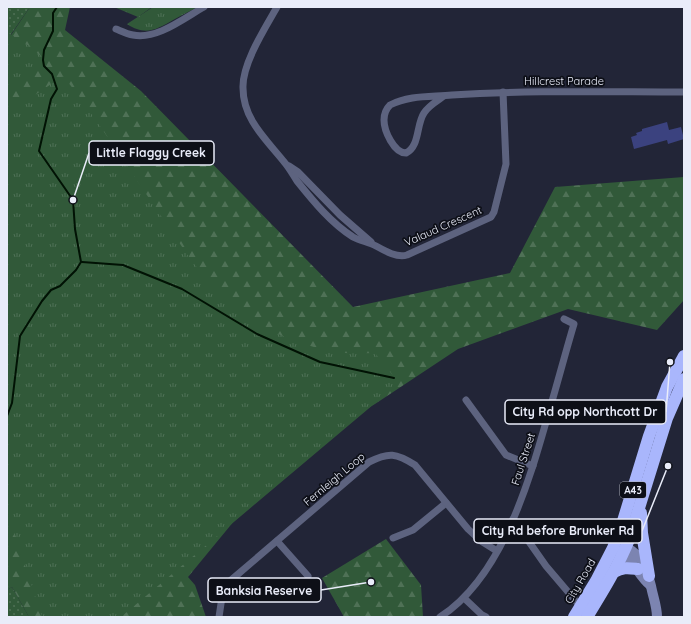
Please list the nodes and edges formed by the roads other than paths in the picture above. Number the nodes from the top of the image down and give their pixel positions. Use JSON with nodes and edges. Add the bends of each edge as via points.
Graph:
{"nodes":[{"id":1,"x":204,"y":7,"type":"edge"},
{"id":2,"x":277,"y":7,"type":"edge"},
{"id":3,"x":116,"y":29,"type":"dead end"},
{"id":4,"x":503,"y":92,"type":"junction"},
{"id":5,"x":684,"y":92,"type":"edge"},
{"id":6,"x":444,"y":96,"type":"junction"},
{"id":7,"x":564,"y":319,"type":"dead end"},
{"id":8,"x":684,"y":356,"type":"edge"},
{"id":9,"x":684,"y":379,"type":"edge"},
{"id":10,"x":466,"y":400,"type":"dead end"},
{"id":11,"x":533,"y":466,"type":"junction"},
{"id":12,"x":643,"y":494,"type":"junction"},
{"id":13,"x":446,"y":503,"type":"junction"},
{"id":14,"x":513,"y":519,"type":"junction"},
{"id":15,"x":393,"y":538,"type":"dead end"},
{"id":16,"x":277,"y":541,"type":"junction"},
{"id":17,"x":619,"y":548,"type":"junction"},
{"id":18,"x":497,"y":551,"type":"junction"},
{"id":19,"x":638,"y":569,"type":"junction"},
{"id":20,"x":614,"y":572,"type":"junction"},
{"id":21,"x":308,"y":576,"type":"dead end"},
{"id":22,"x":650,"y":581,"type":"junction"},
{"id":23,"x":464,"y":598,"type":"junction"},
{"id":24,"x":584,"y":612,"type":"edge"},
{"id":25,"x":219,"y":617,"type":"edge"},
{"id":26,"x":440,"y":617,"type":"edge"},
{"id":27,"x":486,"y":617,"type":"edge"},
{"id":28,"x":574,"y":617,"type":"edge"},
{"id":29,"x":658,"y":617,"type":"edge"}],
"edges":[{"from":1,"to":3,"type":"street","via":[[156,33],[140,36]]},
{"from":2,"to":4,"type":"street","name":"Valaud Crescent","via":[[245,73],[244,99],[251,120],[286,164],[374,245],[386,251],[401,256],[407,255],[492,216],[506,164]]},
{"from":4,"to":5,"type":"street","name":"Hillcrest Parade"},
{"from":4,"to":6,"type":"street","name":"Hillcrest Parade"},
{"from":6,"to":6,"type":"street","name":"Hillcrest Parade","via":[[424,112],[415,144],[411,149],[406,153],[399,151],[385,126],[384,114],[390,105],[407,99]]},
{"from":7,"to":11,"type":"street","name":"Faul Street","via":[[574,324]]},
{"from":8,"to":17,"type":"highway","name":"City Road","number":"A43","via":[[664,394],[649,436],[623,521]]},
{"from":9,"to":12,"type":"highway","name":"City Road","number":"A43","via":[[667,418]]},
{"from":10,"to":11,"type":"street","via":[[506,455]]},
{"from":11,"to":14,"type":"street","name":"Faul Street"},
{"from":12,"to":17,"type":"highway","name":"City Road","number":"A43"},
{"from":12,"to":22,"type":"highway","via":[[642,533]]},
{"from":13,"to":15,"type":"street","via":[[413,530]]},
{"from":13,"to":16,"type":"street","name":"Fernleigh Loop","via":[[415,465],[393,455],[382,456],[369,462]]},
{"from":13,"to":18,"type":"street","name":"Fernleigh Loop","via":[[468,529]]},
{"from":14,"to":18,"type":"street","name":"Faul Street"},
{"from":14,"to":24,"type":"street","via":[[546,566]]},
{"from":16,"to":21,"type":"street"},
{"from":16,"to":25,"type":"street","name":"Fernleigh Loop","via":[[230,580],[222,597]]},
{"from":17,"to":19,"type":"main road"},
{"from":17,"to":20,"type":"highway","name":"City Road","number":"A43"},
{"from":17,"to":22,"type":"main road","via":[[631,549],[639,557]]},
{"from":17,"to":24,"type":"highway","name":"City Road","number":"A43"},
{"from":18,"to":23,"type":"street","name":"Faul Street","via":[[485,572]]},
{"from":19,"to":20,"type":"highway","via":[[626,567]]},
{"from":19,"to":22,"type":"main road","via":[[644,580]]},
{"from":20,"to":24,"type":"highway","name":"City Road","number":"A43"},
{"from":22,"to":29,"type":"main road"},
{"from":23,"to":26,"type":"street","name":"Faul Street"},
{"from":23,"to":27,"type":"street"},
{"from":24,"to":28,"type":"highway","name":"City Road","number":"A43"}]}
